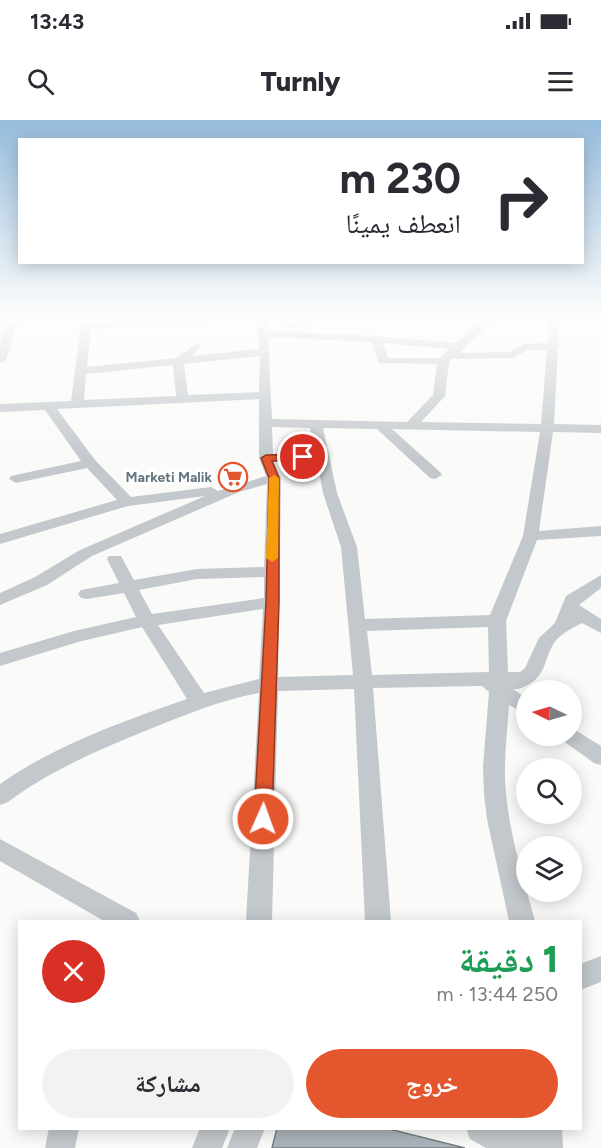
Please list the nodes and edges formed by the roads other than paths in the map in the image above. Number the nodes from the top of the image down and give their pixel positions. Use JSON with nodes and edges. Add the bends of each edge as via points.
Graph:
{"nodes":[{"id":1,"x":82,"y":364,"type":"edge"},
{"id":2,"x":157,"y":364,"type":"edge"},
{"id":3,"x":178,"y":364,"type":"edge"},
{"id":4,"x":265,"y":364,"type":"edge"},
{"id":5,"x":445,"y":364,"type":"edge"},
{"id":6,"x":553,"y":364,"type":"edge"},
{"id":7,"x":81,"y":371,"type":"junction"},
{"id":8,"x":266,"y":395,"type":"junction"},
{"id":9,"x":183,"y":400,"type":"junction"},
{"id":10,"x":77,"y":405,"type":"junction"},
{"id":11,"x":49,"y":407,"type":"junction"},
{"id":12,"x":0,"y":408,"type":"edge"},
{"id":13,"x":266,"y":423,"type":"junction"},
{"id":14,"x":316,"y":423,"type":"junction"},
{"id":15,"x":379,"y":424,"type":"junction"},
{"id":16,"x":412,"y":424,"type":"junction"},
{"id":17,"x":547,"y":428,"type":"junction"},
{"id":18,"x":601,"y":429,"type":"edge"},
{"id":19,"x":322,"y":457,"type":"junction"},
{"id":20,"x":266,"y":458,"type":"junction"},
{"id":21,"x":90,"y":463,"type":"junction"},
{"id":22,"x":435,"y":475,"type":"dead end"},
{"id":23,"x":274,"y":478,"type":"junction"},
{"id":24,"x":16,"y":479,"type":"dead end"},
{"id":25,"x":234,"y":489,"type":"junction"},
{"id":26,"x":127,"y":502,"type":"junction"},
{"id":27,"x":0,"y":528,"type":"edge"},
{"id":28,"x":601,"y":531,"type":"edge"},
{"id":29,"x":24,"y":533,"type":"junction"},
{"id":30,"x":531,"y":536,"type":"junction"},
{"id":31,"x":0,"y":538,"type":"edge"},
{"id":32,"x":115,"y":559,"type":"dead end"},
{"id":33,"x":272,"y":572,"type":"junction"},
{"id":34,"x":601,"y":580,"type":"edge"},
{"id":35,"x":128,"y":586,"type":"junction"},
{"id":36,"x":87,"y":594,"type":"dead end"},
{"id":37,"x":0,"y":600,"type":"edge"},
{"id":38,"x":272,"y":602,"type":"junction"},
{"id":39,"x":576,"y":611,"type":"junction"},
{"id":40,"x":146,"y":620,"type":"junction"},
{"id":41,"x":496,"y":621,"type":"junction"},
{"id":42,"x":358,"y":625,"type":"junction"},
{"id":43,"x":601,"y":627,"type":"edge"},
{"id":44,"x":0,"y":660,"type":"edge"},
{"id":45,"x":363,"y":682,"type":"junction"},
{"id":46,"x":494,"y":683,"type":"junction"},
{"id":47,"x":268,"y":684,"type":"junction"},
{"id":48,"x":199,"y":700,"type":"junction"},
{"id":49,"x":516,"y":700,"type":"edge"},
{"id":50,"x":582,"y":744,"type":"edge"},
{"id":51,"x":601,"y":757,"type":"edge"},
{"id":52,"x":0,"y":796,"type":"edge"},
{"id":53,"x":0,"y":849,"type":"edge"},
{"id":54,"x":119,"y":919,"type":"edge"},
{"id":55,"x":259,"y":920,"type":"edge"},
{"id":56,"x":378,"y":920,"type":"edge"},
{"id":57,"x":522,"y":920,"type":"edge"},
{"id":58,"x":601,"y":969,"type":"edge"},
{"id":59,"x":582,"y":976,"type":"edge"},
{"id":60,"x":64,"y":1130,"type":"edge"},
{"id":61,"x":214,"y":1130,"type":"edge"},
{"id":62,"x":249,"y":1130,"type":"edge"},
{"id":63,"x":484,"y":1130,"type":"edge"},
{"id":64,"x":530,"y":1130,"type":"edge"},
{"id":65,"x":547,"y":1130,"type":"edge"},
{"id":66,"x":60,"y":1148,"type":"edge"},
{"id":67,"x":207,"y":1148,"type":"edge"},
{"id":68,"x":243,"y":1148,"type":"edge"},
{"id":69,"x":515,"y":1148,"type":"edge"},
{"id":70,"x":526,"y":1148,"type":"edge"},
{"id":71,"x":548,"y":1148,"type":"edge"}],
"edges":[{"from":1,"to":7,"type":"street"},
{"from":2,"to":7,"type":"street"},
{"from":3,"to":9,"type":"street"},
{"from":4,"to":8,"type":"street"},
{"from":5,"to":16,"type":"street","via":[[439,396]]},
{"from":6,"to":17,"type":"street"},
{"from":7,"to":10,"type":"street"},
{"from":8,"to":9,"type":"street"},
{"from":8,"to":13,"type":"street"},
{"from":9,"to":10,"type":"street"},
{"from":10,"to":11,"type":"street"},
{"from":11,"to":12,"type":"street"},
{"from":11,"to":21,"type":"street"},
{"from":13,"to":14,"type":"street"},
{"from":13,"to":20,"type":"street"},
{"from":14,"to":15,"type":"street"},
{"from":14,"to":19,"type":"street"},
{"from":15,"to":16,"type":"street"},
{"from":15,"to":22,"type":"street"},
{"from":16,"to":17,"type":"street"},
{"from":17,"to":18,"type":"street"},
{"from":17,"to":30,"type":"street"},
{"from":19,"to":20,"type":"street"},
{"from":19,"to":42,"type":"street","via":[[349,547]]},
{"from":20,"to":23,"type":"street"},
{"from":21,"to":24,"type":"street"},
{"from":21,"to":26,"type":"street"},
{"from":23,"to":25,"type":"street"},
{"from":23,"to":33,"type":"street"},
{"from":25,"to":26,"type":"street"},
{"from":25,"to":37,"type":"street","via":[[79,556],[41,581]]},
{"from":26,"to":29,"type":"street"},
{"from":27,"to":29,"type":"street"},
{"from":28,"to":30,"type":"street"},
{"from":29,"to":31,"type":"street"},
{"from":30,"to":41,"type":"street"},
{"from":32,"to":35,"type":"street"},
{"from":33,"to":35,"type":"street","via":[[197,574]]},
{"from":33,"to":38,"type":"street"},
{"from":34,"to":39,"type":"street","via":[[572,600]]},
{"from":35,"to":36,"type":"street"},
{"from":35,"to":40,"type":"street"},
{"from":38,"to":40,"type":"street"},
{"from":38,"to":47,"type":"street"},
{"from":39,"to":43,"type":"street"},
{"from":39,"to":46,"type":"street","via":[[544,642],[527,678]]},
{"from":40,"to":44,"type":"street"},
{"from":40,"to":48,"type":"street"},
{"from":41,"to":42,"type":"street"},
{"from":41,"to":46,"type":"street"},
{"from":42,"to":45,"type":"street"},
{"from":45,"to":46,"type":"street"},
{"from":45,"to":47,"type":"street"},
{"from":45,"to":56,"type":"street"},
{"from":46,"to":49,"type":"street"},
{"from":46,"to":57,"type":"street","via":[[495,794]]},
{"from":47,"to":48,"type":"street"},
{"from":47,"to":55,"type":"street"},
{"from":48,"to":52,"type":"street","via":[[61,758]]},
{"from":50,"to":51,"type":"street"},
{"from":53,"to":54,"type":"street"},
{"from":58,"to":59,"type":"street"},
{"from":60,"to":66,"type":"street"},
{"from":61,"to":67,"type":"street"},
{"from":62,"to":68,"type":"street"},
{"from":63,"to":69,"type":"street"},
{"from":64,"to":70,"type":"street"},
{"from":65,"to":71,"type":"street"}]}
